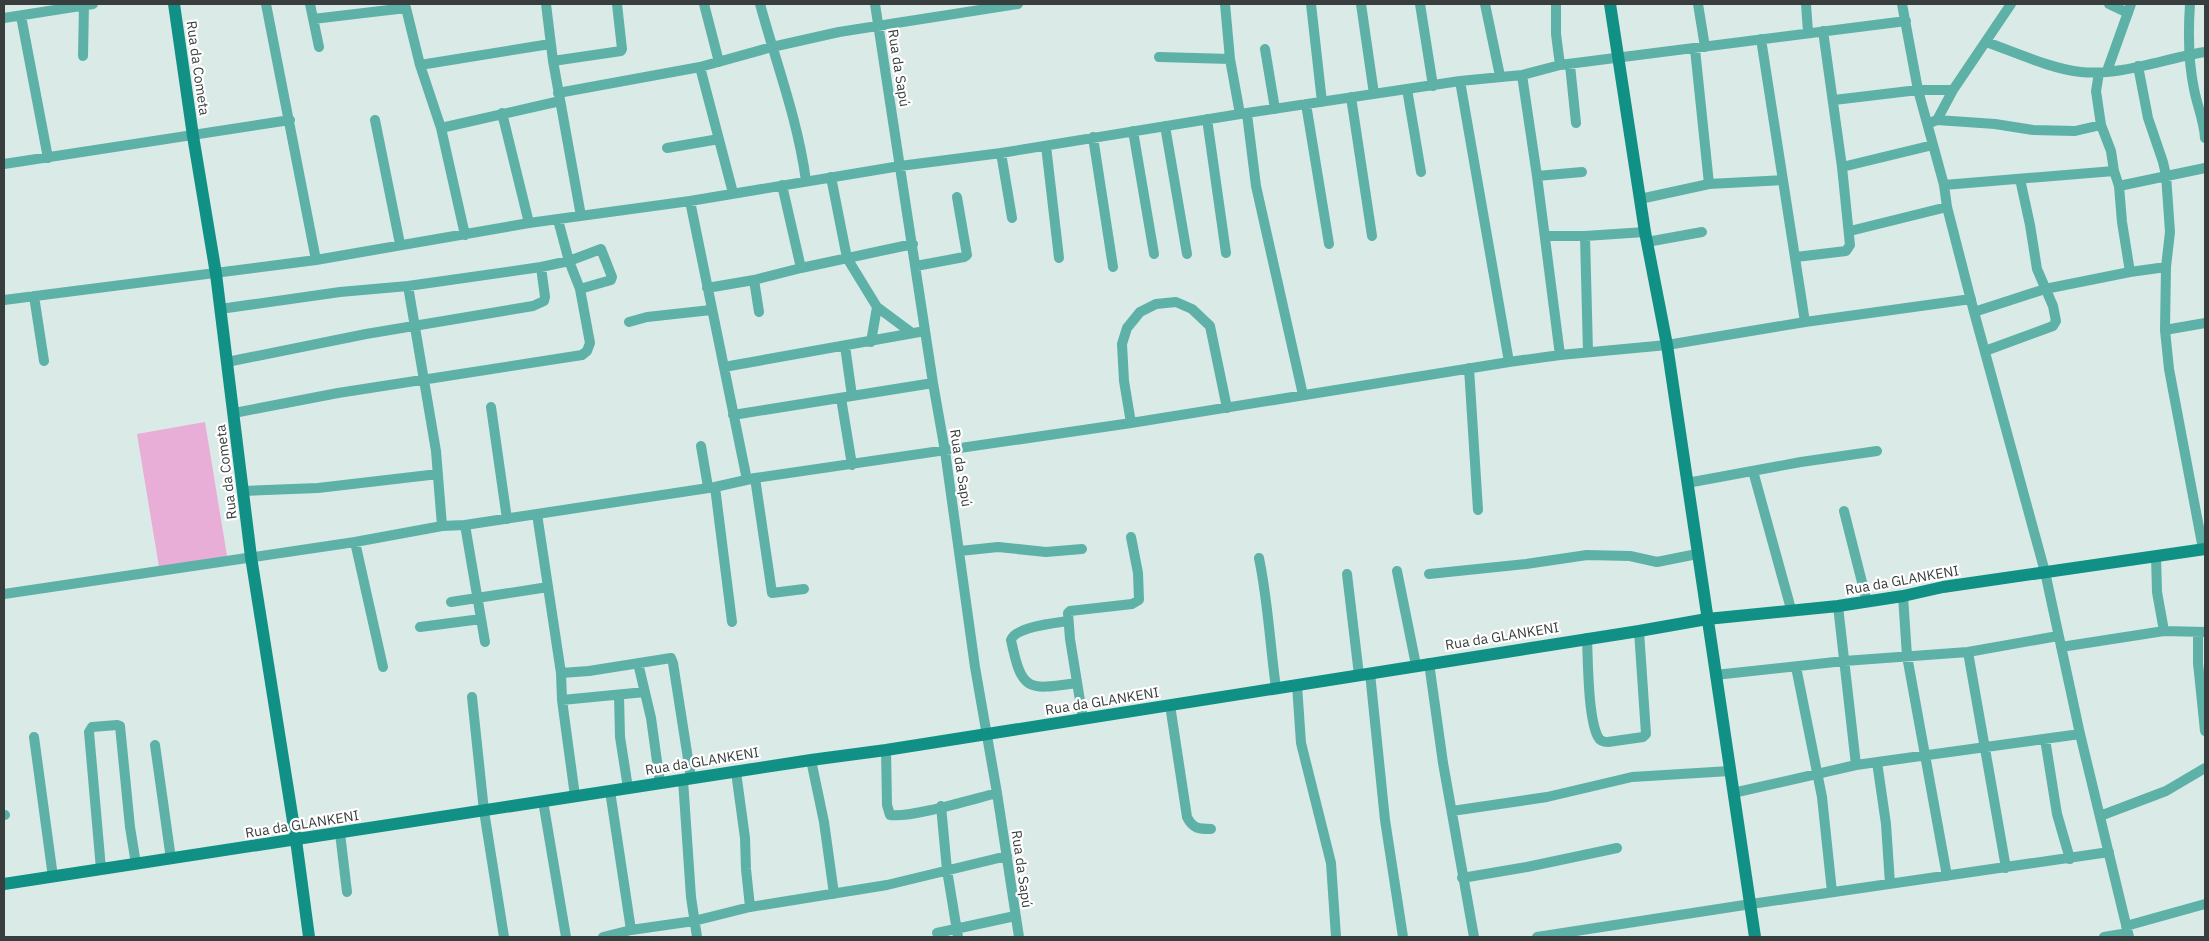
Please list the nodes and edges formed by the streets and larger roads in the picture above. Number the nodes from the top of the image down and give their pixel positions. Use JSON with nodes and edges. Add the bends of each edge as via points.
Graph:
{"nodes":[{"id":1,"x":87,"y":4,"type":"edge"},
{"id":2,"x":174,"y":4,"type":"edge"},
{"id":3,"x":266,"y":4,"type":"edge"},
{"id":4,"x":310,"y":4,"type":"edge"},
{"id":5,"x":546,"y":4,"type":"edge"},
{"id":6,"x":617,"y":4,"type":"edge"},
{"id":7,"x":704,"y":4,"type":"edge"},
{"id":8,"x":760,"y":4,"type":"edge"},
{"id":9,"x":876,"y":4,"type":"edge"},
{"id":10,"x":1018,"y":4,"type":"edge"},
{"id":11,"x":1225,"y":4,"type":"edge"},
{"id":12,"x":1311,"y":4,"type":"edge"},
{"id":13,"x":1361,"y":4,"type":"edge"},
{"id":14,"x":1420,"y":4,"type":"edge"},
{"id":15,"x":1485,"y":4,"type":"edge"},
{"id":16,"x":1556,"y":4,"type":"edge"},
{"id":17,"x":1610,"y":4,"type":"edge"},
{"id":18,"x":1698,"y":4,"type":"edge"},
{"id":19,"x":1806,"y":4,"type":"edge"},
{"id":20,"x":1902,"y":4,"type":"edge"},
{"id":21,"x":2012,"y":4,"type":"edge"},
{"id":22,"x":2109,"y":4,"type":"edge"},
{"id":23,"x":2190,"y":4,"type":"edge"},
{"id":24,"x":2130,"y":8,"type":"edge"},
{"id":25,"x":21,"y":16,"type":"junction"},
{"id":26,"x":4,"y":18,"type":"edge"},
{"id":27,"x":313,"y":19,"type":"junction"},
{"id":28,"x":1906,"y":21,"type":"junction"},
{"id":29,"x":878,"y":26,"type":"junction"},
{"id":30,"x":1823,"y":31,"type":"junction"},
{"id":31,"x":1808,"y":32,"type":"junction"},
{"id":32,"x":1761,"y":39,"type":"junction"},
{"id":33,"x":1986,"y":42,"type":"junction"},
{"id":34,"x":550,"y":44,"type":"junction"},
{"id":35,"x":319,"y":47,"type":"dead end"},
{"id":36,"x":772,"y":47,"type":"junction"},
{"id":37,"x":1700,"y":48,"type":"junction"},
{"id":38,"x":1265,"y":49,"type":"dead end"},
{"id":39,"x":2205,"y":52,"type":"edge"},
{"id":40,"x":2188,"y":54,"type":"junction"},
{"id":41,"x":83,"y":56,"type":"dead end"},
{"id":42,"x":1159,"y":57,"type":"dead end"},
{"id":43,"x":1619,"y":58,"type":"junction"},
{"id":44,"x":1230,"y":59,"type":"junction"},
{"id":45,"x":553,"y":61,"type":"junction"},
{"id":46,"x":719,"y":62,"type":"junction"},
{"id":47,"x":420,"y":65,"type":"junction"},
{"id":48,"x":1565,"y":65,"type":"junction"},
{"id":49,"x":2138,"y":66,"type":"junction"},
{"id":50,"x":700,"y":67,"type":"junction"},
{"id":51,"x":2103,"y":72,"type":"junction"},
{"id":52,"x":1522,"y":75,"type":"junction"},
{"id":53,"x":1500,"y":76,"type":"junction"},
{"id":54,"x":1460,"y":81,"type":"junction"},
{"id":55,"x":1432,"y":86,"type":"junction"},
{"id":56,"x":1407,"y":89,"type":"junction"},
{"id":57,"x":1918,"y":90,"type":"junction"},
{"id":58,"x":1953,"y":90,"type":"junction"},
{"id":59,"x":1374,"y":94,"type":"junction"},
{"id":60,"x":559,"y":97,"type":"junction"},
{"id":61,"x":1351,"y":97,"type":"junction"},
{"id":62,"x":1834,"y":100,"type":"junction"},
{"id":63,"x":1322,"y":102,"type":"junction"},
{"id":64,"x":1306,"y":104,"type":"junction"},
{"id":65,"x":1275,"y":109,"type":"junction"},
{"id":66,"x":502,"y":113,"type":"junction"},
{"id":67,"x":1244,"y":114,"type":"junction"},
{"id":68,"x":1207,"y":119,"type":"junction"},
{"id":69,"x":290,"y":120,"type":"junction"},
{"id":70,"x":375,"y":120,"type":"dead end"},
{"id":71,"x":1932,"y":122,"type":"junction"},
{"id":72,"x":1576,"y":123,"type":"dead end"},
{"id":73,"x":2101,"y":124,"type":"junction"},
{"id":74,"x":1165,"y":126,"type":"junction"},
{"id":75,"x":441,"y":128,"type":"junction"},
{"id":76,"x":1133,"y":130,"type":"junction"},
{"id":77,"x":193,"y":136,"type":"junction"},
{"id":78,"x":1093,"y":136,"type":"junction"},
{"id":79,"x":2205,"y":138,"type":"edge"},
{"id":80,"x":719,"y":139,"type":"junction"},
{"id":81,"x":1933,"y":145,"type":"junction"},
{"id":82,"x":1046,"y":146,"type":"junction"},
{"id":83,"x":668,"y":148,"type":"dead end"},
{"id":84,"x":1001,"y":153,"type":"junction"},
{"id":85,"x":48,"y":158,"type":"junction"},
{"id":86,"x":4,"y":164,"type":"edge"},
{"id":87,"x":900,"y":166,"type":"junction"},
{"id":88,"x":1842,"y":168,"type":"junction"},
{"id":89,"x":2205,"y":168,"type":"edge"},
{"id":90,"x":2114,"y":171,"type":"junction"},
{"id":91,"x":1421,"y":172,"type":"dead end"},
{"id":92,"x":1582,"y":172,"type":"dead end"},
{"id":93,"x":2166,"y":175,"type":"junction"},
{"id":94,"x":1537,"y":176,"type":"junction"},
{"id":95,"x":830,"y":177,"type":"junction"},
{"id":96,"x":2020,"y":179,"type":"junction"},
{"id":97,"x":1783,"y":180,"type":"junction"},
{"id":98,"x":806,"y":181,"type":"junction"},
{"id":99,"x":1709,"y":184,"type":"junction"},
{"id":100,"x":782,"y":185,"type":"junction"},
{"id":101,"x":1944,"y":185,"type":"junction"},
{"id":102,"x":2119,"y":186,"type":"junction"},
{"id":103,"x":733,"y":193,"type":"junction"},
{"id":104,"x":957,"y":197,"type":"dead end"},
{"id":105,"x":1640,"y":199,"type":"junction"},
{"id":106,"x":690,"y":200,"type":"junction"},
{"id":107,"x":1947,"y":207,"type":"junction"},
{"id":108,"x":581,"y":216,"type":"junction"},
{"id":109,"x":1012,"y":218,"type":"dead end"},
{"id":110,"x":558,"y":220,"type":"junction"},
{"id":111,"x":529,"y":223,"type":"junction"},
{"id":112,"x":1850,"y":231,"type":"junction"},
{"id":113,"x":1702,"y":232,"type":"dead end"},
{"id":114,"x":465,"y":235,"type":"junction"},
{"id":115,"x":1372,"y":236,"type":"dead end"},
{"id":116,"x":1545,"y":236,"type":"junction"},
{"id":117,"x":1585,"y":236,"type":"junction"},
{"id":118,"x":1646,"y":237,"type":"junction"},
{"id":119,"x":400,"y":244,"type":"junction"},
{"id":120,"x":913,"y":244,"type":"junction"},
{"id":121,"x":1329,"y":244,"type":"dead end"},
{"id":122,"x":1226,"y":252,"type":"dead end"},
{"id":123,"x":1154,"y":254,"type":"dead end"},
{"id":124,"x":1188,"y":254,"type":"dead end"},
{"id":125,"x":1796,"y":257,"type":"junction"},
{"id":126,"x":847,"y":258,"type":"junction"},
{"id":127,"x":1059,"y":258,"type":"dead end"},
{"id":128,"x":316,"y":260,"type":"junction"},
{"id":129,"x":569,"y":261,"type":"junction"},
{"id":130,"x":916,"y":266,"type":"junction"},
{"id":131,"x":541,"y":267,"type":"junction"},
{"id":132,"x":1113,"y":267,"type":"dead end"},
{"id":133,"x":2166,"y":267,"type":"junction"},
{"id":134,"x":801,"y":268,"type":"junction"},
{"id":135,"x":2130,"y":272,"type":"junction"},
{"id":136,"x":216,"y":274,"type":"junction"},
{"id":137,"x":754,"y":280,"type":"junction"},
{"id":138,"x":408,"y":286,"type":"junction"},
{"id":139,"x":707,"y":288,"type":"junction"},
{"id":140,"x":2044,"y":289,"type":"junction"},
{"id":141,"x":580,"y":290,"type":"junction"},
{"id":142,"x":34,"y":296,"type":"junction"},
{"id":143,"x":1971,"y":299,"type":"junction"},
{"id":144,"x":4,"y":300,"type":"edge"},
{"id":145,"x":877,"y":307,"type":"junction"},
{"id":146,"x":220,"y":310,"type":"junction"},
{"id":147,"x":711,"y":310,"type":"junction"},
{"id":148,"x":759,"y":312,"type":"dead end"},
{"id":149,"x":1974,"y":312,"type":"junction"},
{"id":150,"x":629,"y":322,"type":"dead end"},
{"id":151,"x":1805,"y":322,"type":"junction"},
{"id":152,"x":2205,"y":323,"type":"edge"},
{"id":153,"x":415,"y":326,"type":"junction"},
{"id":154,"x":2165,"y":330,"type":"junction"},
{"id":155,"x":925,"y":331,"type":"junction"},
{"id":156,"x":912,"y":333,"type":"junction"},
{"id":157,"x":871,"y":342,"type":"junction"},
{"id":158,"x":1667,"y":345,"type":"junction"},
{"id":159,"x":845,"y":346,"type":"junction"},
{"id":160,"x":1985,"y":351,"type":"junction"},
{"id":161,"x":1588,"y":352,"type":"junction"},
{"id":162,"x":1560,"y":355,"type":"junction"},
{"id":163,"x":44,"y":361,"type":"dead end"},
{"id":164,"x":228,"y":362,"type":"junction"},
{"id":165,"x":1509,"y":362,"type":"junction"},
{"id":166,"x":724,"y":367,"type":"junction"},
{"id":167,"x":1470,"y":368,"type":"junction"},
{"id":168,"x":424,"y":380,"type":"junction"},
{"id":169,"x":933,"y":383,"type":"junction"},
{"id":170,"x":1303,"y":395,"type":"junction"},
{"id":171,"x":846,"y":397,"type":"junction"},
{"id":172,"x":491,"y":406,"type":"dead end"},
{"id":173,"x":1227,"y":408,"type":"junction"},
{"id":174,"x":234,"y":413,"type":"junction"},
{"id":175,"x":733,"y":415,"type":"junction"},
{"id":176,"x":1132,"y":423,"type":"junction"},
{"id":177,"x":701,"y":446,"type":"dead end"},
{"id":178,"x":945,"y":451,"type":"junction"},
{"id":179,"x":1877,"y":451,"type":"dead end"},
{"id":180,"x":852,"y":465,"type":"junction"},
{"id":181,"x":1753,"y":471,"type":"junction"},
{"id":182,"x":438,"y":474,"type":"junction"},
{"id":183,"x":751,"y":479,"type":"junction"},
{"id":184,"x":1687,"y":483,"type":"junction"},
{"id":185,"x":711,"y":487,"type":"junction"},
{"id":186,"x":243,"y":490,"type":"junction"},
{"id":187,"x":1478,"y":510,"type":"dead end"},
{"id":188,"x":1844,"y":511,"type":"dead end"},
{"id":189,"x":537,"y":514,"type":"junction"},
{"id":190,"x":507,"y":519,"type":"junction"},
{"id":191,"x":465,"y":525,"type":"junction"},
{"id":192,"x":442,"y":526,"type":"junction"},
{"id":193,"x":1131,"y":537,"type":"dead end"},
{"id":194,"x":355,"y":542,"type":"junction"},
{"id":195,"x":1082,"y":549,"type":"dead end"},
{"id":196,"x":2204,"y":549,"type":"edge"},
{"id":197,"x":960,"y":551,"type":"junction"},
{"id":198,"x":1697,"y":554,"type":"junction"},
{"id":199,"x":2156,"y":556,"type":"junction"},
{"id":200,"x":251,"y":557,"type":"junction"},
{"id":201,"x":1260,"y":558,"type":"dead end"},
{"id":202,"x":1398,"y":571,"type":"dead end"},
{"id":203,"x":2045,"y":572,"type":"junction"},
{"id":204,"x":1347,"y":574,"type":"dead end"},
{"id":205,"x":1429,"y":574,"type":"dead end"},
{"id":206,"x":548,"y":587,"type":"junction"},
{"id":207,"x":804,"y":589,"type":"dead end"},
{"id":208,"x":4,"y":594,"type":"edge"},
{"id":209,"x":1903,"y":596,"type":"junction"},
{"id":210,"x":478,"y":597,"type":"junction"},
{"id":211,"x":451,"y":602,"type":"dead end"},
{"id":212,"x":1867,"y":602,"type":"junction"},
{"id":213,"x":1838,"y":606,"type":"junction"},
{"id":214,"x":1791,"y":609,"type":"junction"},
{"id":215,"x":481,"y":618,"type":"junction"},
{"id":216,"x":1706,"y":619,"type":"junction"},
{"id":217,"x":1068,"y":621,"type":"junction"},
{"id":218,"x":732,"y":622,"type":"dead end"},
{"id":219,"x":420,"y":627,"type":"dead end"},
{"id":220,"x":1639,"y":631,"type":"junction"},
{"id":221,"x":2164,"y":631,"type":"junction"},
{"id":222,"x":2202,"y":632,"type":"edge"},
{"id":223,"x":2058,"y":636,"type":"junction"},
{"id":224,"x":1587,"y":638,"type":"junction"},
{"id":225,"x":485,"y":642,"type":"dead end"},
{"id":226,"x":2060,"y":647,"type":"junction"},
{"id":227,"x":1968,"y":652,"type":"junction"},
{"id":228,"x":1907,"y":656,"type":"junction"},
{"id":229,"x":1844,"y":661,"type":"junction"},
{"id":230,"x":638,"y":663,"type":"junction"},
{"id":231,"x":1429,"y":663,"type":"junction"},
{"id":232,"x":1416,"y":665,"type":"junction"},
{"id":233,"x":383,"y":667,"type":"dead end"},
{"id":234,"x":1796,"y":667,"type":"junction"},
{"id":235,"x":561,"y":673,"type":"junction"},
{"id":236,"x":1364,"y":674,"type":"junction"},
{"id":237,"x":1715,"y":674,"type":"junction"},
{"id":238,"x":1077,"y":683,"type":"junction"},
{"id":239,"x":1297,"y":684,"type":"junction"},
{"id":240,"x":1276,"y":688,"type":"junction"},
{"id":241,"x":645,"y":692,"type":"junction"},
{"id":242,"x":2203,"y":692,"type":"edge"},
{"id":243,"x":619,"y":695,"type":"junction"},
{"id":244,"x":472,"y":697,"type":"dead end"},
{"id":245,"x":562,"y":700,"type":"junction"},
{"id":246,"x":1170,"y":705,"type":"junction"},
{"id":247,"x":1083,"y":719,"type":"junction"},
{"id":248,"x":2205,"y":732,"type":"edge"},
{"id":249,"x":987,"y":734,"type":"junction"},
{"id":250,"x":2080,"y":734,"type":"junction"},
{"id":251,"x":34,"y":737,"type":"dead end"},
{"id":252,"x":2045,"y":739,"type":"junction"},
{"id":253,"x":155,"y":745,"type":"dead end"},
{"id":254,"x":1985,"y":747,"type":"junction"},
{"id":255,"x":886,"y":750,"type":"junction"},
{"id":256,"x":1925,"y":756,"type":"junction"},
{"id":257,"x":811,"y":760,"type":"junction"},
{"id":258,"x":1877,"y":762,"type":"junction"},
{"id":259,"x":1856,"y":765,"type":"junction"},
{"id":260,"x":2205,"y":768,"type":"edge"},
{"id":261,"x":1730,"y":771,"type":"junction"},
{"id":262,"x":736,"y":772,"type":"junction"},
{"id":263,"x":1817,"y":775,"type":"junction"},
{"id":264,"x":687,"y":779,"type":"junction"},
{"id":265,"x":660,"y":783,"type":"junction"},
{"id":266,"x":628,"y":788,"type":"junction"},
{"id":267,"x":610,"y":791,"type":"junction"},
{"id":268,"x":997,"y":793,"type":"junction"},
{"id":269,"x":1734,"y":793,"type":"junction"},
{"id":270,"x":575,"y":796,"type":"junction"},
{"id":271,"x":543,"y":801,"type":"junction"},
{"id":272,"x":941,"y":806,"type":"junction"},
{"id":273,"x":484,"y":810,"type":"junction"},
{"id":274,"x":1452,"y":811,"type":"junction"},
{"id":275,"x":2100,"y":816,"type":"junction"},
{"id":276,"x":1211,"y":829,"type":"dead end"},
{"id":277,"x":340,"y":833,"type":"junction"},
{"id":278,"x":296,"y":840,"type":"junction"},
{"id":279,"x":1617,"y":848,"type":"dead end"},
{"id":280,"x":2109,"y":852,"type":"junction"},
{"id":281,"x":1007,"y":856,"type":"junction"},
{"id":282,"x":2070,"y":858,"type":"junction"},
{"id":283,"x":171,"y":859,"type":"junction"},
{"id":284,"x":136,"y":864,"type":"junction"},
{"id":285,"x":2006,"y":868,"type":"junction"},
{"id":286,"x":101,"y":869,"type":"junction"},
{"id":287,"x":947,"y":870,"type":"junction"},
{"id":288,"x":1947,"y":876,"type":"junction"},
{"id":289,"x":53,"y":877,"type":"junction"},
{"id":290,"x":1462,"y":878,"type":"junction"},
{"id":291,"x":4,"y":884,"type":"edge"},
{"id":292,"x":1890,"y":884,"type":"junction"},
{"id":293,"x":347,"y":892,"type":"dead end"},
{"id":294,"x":1832,"y":892,"type":"junction"},
{"id":295,"x":834,"y":894,"type":"junction"},
{"id":296,"x":1750,"y":904,"type":"junction"},
{"id":297,"x":2205,"y":904,"type":"edge"},
{"id":298,"x":750,"y":907,"type":"junction"},
{"id":299,"x":1015,"y":916,"type":"junction"},
{"id":300,"x":694,"y":921,"type":"junction"},
{"id":301,"x":631,"y":930,"type":"junction"},
{"id":302,"x":2128,"y":932,"type":"edge"},
{"id":303,"x":936,"y":933,"type":"dead end"},
{"id":304,"x":958,"y":933,"type":"edge"},
{"id":305,"x":1570,"y":935,"type":"edge"},
{"id":306,"x":309,"y":937,"type":"edge"},
{"id":307,"x":504,"y":937,"type":"edge"},
{"id":308,"x":566,"y":937,"type":"edge"},
{"id":309,"x":603,"y":937,"type":"edge"},
{"id":310,"x":697,"y":937,"type":"edge"},
{"id":311,"x":1019,"y":937,"type":"edge"},
{"id":312,"x":1336,"y":937,"type":"edge"},
{"id":313,"x":1403,"y":937,"type":"edge"},
{"id":314,"x":1474,"y":937,"type":"edge"},
{"id":315,"x":1537,"y":937,"type":"edge"},
{"id":316,"x":1756,"y":937,"type":"edge"},
{"id":317,"x":2104,"y":937,"type":"edge"}],
"edges":[{"from":1,"to":25,"type":"street"},
{"from":1,"to":41,"type":"street"},
{"from":2,"to":77,"type":"street","name":"Rua da Cometa"},
{"from":3,"to":69,"type":"street"},
{"from":4,"to":27,"type":"street"},
{"from":5,"to":34,"type":"street"},
{"from":6,"to":45,"type":"street","via":[[621,51]]},
{"from":7,"to":46,"type":"street"},
{"from":8,"to":36,"type":"street"},
{"from":9,"to":29,"type":"street","name":"Rua da Sapú"},
{"from":10,"to":29,"type":"street"},
{"from":11,"to":44,"type":"street"},
{"from":12,"to":63,"type":"street"},
{"from":13,"to":59,"type":"street"},
{"from":14,"to":55,"type":"street"},
{"from":15,"to":53,"type":"street"},
{"from":16,"to":48,"type":"street","via":[[1556,34]]},
{"from":17,"to":43,"type":"street"},
{"from":18,"to":37,"type":"street"},
{"from":19,"to":31,"type":"street"},
{"from":20,"to":28,"type":"street"},
{"from":21,"to":33,"type":"street"},
{"from":22,"to":24,"type":"street"},
{"from":23,"to":40,"type":"street"},
{"from":24,"to":51,"type":"street"},
{"from":25,"to":26,"type":"street"},
{"from":25,"to":85,"type":"street"},
{"from":27,"to":35,"type":"street"},
{"from":27,"to":47,"type":"street","via":[[406,8]]},
{"from":28,"to":30,"type":"street"},
{"from":28,"to":57,"type":"street"},
{"from":29,"to":36,"type":"street"},
{"from":29,"to":87,"type":"street","name":"Rua da Sapú"},
{"from":30,"to":31,"type":"street"},
{"from":30,"to":62,"type":"street"},
{"from":31,"to":32,"type":"street"},
{"from":32,"to":37,"type":"street"},
{"from":32,"to":97,"type":"street"},
{"from":33,"to":51,"type":"street","via":[[2071,71]]},
{"from":33,"to":58,"type":"street"},
{"from":34,"to":45,"type":"street"},
{"from":34,"to":47,"type":"street"},
{"from":36,"to":46,"type":"street"},
{"from":36,"to":98,"type":"street","via":[[802,147]]},
{"from":37,"to":43,"type":"street"},
{"from":37,"to":99,"type":"street"},
{"from":38,"to":65,"type":"street"},
{"from":39,"to":40,"type":"street"},
{"from":40,"to":49,"type":"street"},
{"from":40,"to":79,"type":"street"},
{"from":42,"to":44,"type":"street"},
{"from":43,"to":48,"type":"street"},
{"from":43,"to":105,"type":"street"},
{"from":44,"to":67,"type":"street"},
{"from":45,"to":60,"type":"street"},
{"from":46,"to":50,"type":"street"},
{"from":47,"to":75,"type":"street"},
{"from":48,"to":52,"type":"street"},
{"from":48,"to":72,"type":"street"},
{"from":49,"to":51,"type":"street"},
{"from":49,"to":93,"type":"street","via":[[2148,118]]},
{"from":50,"to":60,"type":"street"},
{"from":50,"to":80,"type":"street"},
{"from":51,"to":73,"type":"street","via":[[2096,92]]},
{"from":52,"to":53,"type":"street"},
{"from":52,"to":94,"type":"street"},
{"from":53,"to":54,"type":"street"},
{"from":54,"to":55,"type":"street"},
{"from":54,"to":165,"type":"street"},
{"from":55,"to":56,"type":"street"},
{"from":56,"to":59,"type":"street"},
{"from":56,"to":91,"type":"street"},
{"from":57,"to":58,"type":"street"},
{"from":57,"to":62,"type":"street"},
{"from":57,"to":71,"type":"street"},
{"from":58,"to":71,"type":"street"},
{"from":59,"to":61,"type":"street"},
{"from":60,"to":66,"type":"street"},
{"from":60,"to":108,"type":"street"},
{"from":61,"to":63,"type":"street"},
{"from":61,"to":115,"type":"street"},
{"from":62,"to":88,"type":"street"},
{"from":63,"to":64,"type":"street"},
{"from":64,"to":65,"type":"street"},
{"from":64,"to":121,"type":"street"},
{"from":65,"to":67,"type":"street"},
{"from":66,"to":75,"type":"street"},
{"from":66,"to":111,"type":"street"},
{"from":67,"to":68,"type":"street"},
{"from":67,"to":170,"type":"street","via":[[1256,186]]},
{"from":68,"to":74,"type":"street"},
{"from":68,"to":122,"type":"street"},
{"from":69,"to":77,"type":"street"},
{"from":69,"to":128,"type":"street"},
{"from":70,"to":119,"type":"street"},
{"from":71,"to":73,"type":"street","via":[[2075,131]]},
{"from":71,"to":81,"type":"street"},
{"from":73,"to":90,"type":"street"},
{"from":74,"to":76,"type":"street"},
{"from":74,"to":124,"type":"street"},
{"from":75,"to":114,"type":"street"},
{"from":76,"to":78,"type":"street"},
{"from":76,"to":123,"type":"street"},
{"from":77,"to":85,"type":"street"},
{"from":77,"to":136,"type":"street","name":"Rua da Cometa"},
{"from":78,"to":82,"type":"street"},
{"from":78,"to":132,"type":"street"},
{"from":80,"to":83,"type":"street"},
{"from":80,"to":103,"type":"street"},
{"from":81,"to":88,"type":"street"},
{"from":81,"to":101,"type":"street"},
{"from":82,"to":84,"type":"street"},
{"from":82,"to":127,"type":"street"},
{"from":84,"to":87,"type":"street"},
{"from":84,"to":109,"type":"street"},
{"from":85,"to":86,"type":"street"},
{"from":87,"to":95,"type":"street"},
{"from":87,"to":120,"type":"street","name":"Rua da Sapú"},
{"from":88,"to":112,"type":"street"},
{"from":89,"to":93,"type":"street"},
{"from":90,"to":96,"type":"street"},
{"from":90,"to":102,"type":"street"},
{"from":92,"to":94,"type":"street"},
{"from":93,"to":102,"type":"street"},
{"from":93,"to":133,"type":"street","via":[[2170,232]]},
{"from":94,"to":116,"type":"street"},
{"from":95,"to":98,"type":"street"},
{"from":95,"to":126,"type":"street"},
{"from":96,"to":101,"type":"street"},
{"from":96,"to":140,"type":"street","via":[[2037,269]]},
{"from":97,"to":99,"type":"street"},
{"from":97,"to":125,"type":"street"},
{"from":98,"to":100,"type":"street"},
{"from":99,"to":105,"type":"street"},
{"from":100,"to":103,"type":"street"},
{"from":100,"to":134,"type":"street"},
{"from":101,"to":107,"type":"street"},
{"from":102,"to":135,"type":"street"},
{"from":103,"to":106,"type":"street"},
{"from":104,"to":130,"type":"street","via":[[967,255]]},
{"from":105,"to":118,"type":"street"},
{"from":106,"to":108,"type":"street"},
{"from":106,"to":139,"type":"street"},
{"from":107,"to":112,"type":"street"},
{"from":107,"to":143,"type":"street"},
{"from":108,"to":110,"type":"street"},
{"from":110,"to":111,"type":"street"},
{"from":110,"to":129,"type":"street"},
{"from":111,"to":114,"type":"street"},
{"from":112,"to":125,"type":"street","via":[[1850,245],[1846,251]]},
{"from":113,"to":118,"type":"street"},
{"from":114,"to":119,"type":"street"},
{"from":116,"to":117,"type":"street"},
{"from":116,"to":162,"type":"street"},
{"from":117,"to":118,"type":"street"},
{"from":117,"to":161,"type":"street"},
{"from":118,"to":158,"type":"street"},
{"from":119,"to":128,"type":"street"},
{"from":120,"to":126,"type":"street"},
{"from":120,"to":130,"type":"street","name":"Rua da Sapú"},
{"from":125,"to":151,"type":"street"},
{"from":126,"to":134,"type":"street"},
{"from":126,"to":145,"type":"street"},
{"from":128,"to":136,"type":"street"},
{"from":129,"to":131,"type":"street"},
{"from":129,"to":141,"type":"street"},
{"from":129,"to":141,"type":"street","via":[[598,249],[603,251],[611,280]]},
{"from":130,"to":155,"type":"street","name":"Rua da Sapú"},
{"from":131,"to":138,"type":"street"},
{"from":131,"to":153,"type":"street","via":[[545,296],[544,301],[538,304]]},
{"from":133,"to":135,"type":"street"},
{"from":133,"to":154,"type":"street"},
{"from":134,"to":137,"type":"street"},
{"from":135,"to":140,"type":"street"},
{"from":136,"to":142,"type":"street"},
{"from":136,"to":146,"type":"street","name":"Rua da Cometa"},
{"from":137,"to":139,"type":"street"},
{"from":137,"to":148,"type":"street"},
{"from":138,"to":146,"type":"street","via":[[340,292]]},
{"from":138,"to":153,"type":"street"},
{"from":139,"to":147,"type":"street"},
{"from":140,"to":149,"type":"street"},
{"from":140,"to":160,"type":"street","via":[[2053,306],[2055,325]]},
{"from":141,"to":168,"type":"street","via":[[590,343],[582,356]]},
{"from":142,"to":144,"type":"street"},
{"from":142,"to":163,"type":"street"},
{"from":143,"to":149,"type":"street"},
{"from":143,"to":151,"type":"street"},
{"from":145,"to":156,"type":"street"},
{"from":145,"to":157,"type":"street"},
{"from":146,"to":164,"type":"street","name":"Rua da Cometa"},
{"from":147,"to":150,"type":"street"},
{"from":147,"to":166,"type":"street"},
{"from":149,"to":160,"type":"street"},
{"from":151,"to":158,"type":"street"},
{"from":152,"to":154,"type":"street"},
{"from":153,"to":164,"type":"street"},
{"from":153,"to":168,"type":"street"},
{"from":154,"to":196,"type":"street","via":[[2169,369]]},
{"from":155,"to":156,"type":"street"},
{"from":155,"to":169,"type":"street","name":"Rua da Sapú"},
{"from":156,"to":157,"type":"street"},
{"from":157,"to":159,"type":"street"},
{"from":158,"to":161,"type":"street"},
{"from":158,"to":184,"type":"street"},
{"from":159,"to":166,"type":"street"},
{"from":159,"to":171,"type":"street"},
{"from":160,"to":203,"type":"street"},
{"from":161,"to":162,"type":"street"},
{"from":162,"to":165,"type":"street"},
{"from":164,"to":174,"type":"street","name":"Rua da Cometa"},
{"from":165,"to":167,"type":"street"},
{"from":166,"to":175,"type":"street"},
{"from":167,"to":170,"type":"street"},
{"from":167,"to":187,"type":"street"},
{"from":168,"to":174,"type":"street"},
{"from":168,"to":182,"type":"street"},
{"from":169,"to":171,"type":"street"},
{"from":169,"to":178,"type":"street","name":"Rua da Sapú"},
{"from":170,"to":173,"type":"street"},
{"from":171,"to":175,"type":"street"},
{"from":171,"to":180,"type":"street"},
{"from":172,"to":190,"type":"street"},
{"from":173,"to":176,"type":"street"},
{"from":173,"to":176,"type":"street","via":[[1210,326],[1192,309],[1176,302],[1156,304],[1140,312],[1127,328],[1122,344],[1124,381]]},
{"from":174,"to":186,"type":"street","name":"Rua da Cometa"},
{"from":175,"to":183,"type":"street"},
{"from":176,"to":178,"type":"street"},
{"from":177,"to":185,"type":"street"},
{"from":178,"to":180,"type":"street"},
{"from":178,"to":197,"type":"street","name":"Rua da Sapú"},
{"from":179,"to":181,"type":"street"},
{"from":180,"to":183,"type":"street"},
{"from":181,"to":184,"type":"street"},
{"from":181,"to":214,"type":"street"},
{"from":182,"to":186,"type":"street","via":[[318,488]]},
{"from":182,"to":192,"type":"street"},
{"from":183,"to":185,"type":"street"},
{"from":183,"to":207,"type":"street","via":[[772,593]]},
{"from":184,"to":198,"type":"street"},
{"from":185,"to":189,"type":"street"},
{"from":185,"to":218,"type":"street"},
{"from":186,"to":200,"type":"street","name":"Rua da Cometa"},
{"from":188,"to":212,"type":"street"},
{"from":189,"to":190,"type":"street"},
{"from":189,"to":206,"type":"street"},
{"from":190,"to":191,"type":"street"},
{"from":191,"to":192,"type":"street"},
{"from":191,"to":210,"type":"street"},
{"from":192,"to":194,"type":"street"},
{"from":193,"to":217,"type":"street","via":[[1139,600],[1132,604],[1070,611]]},
{"from":194,"to":200,"type":"street"},
{"from":194,"to":233,"type":"street"},
{"from":195,"to":197,"type":"street","via":[[1046,552],[998,547]]},
{"from":196,"to":199,"type":"street","name":"Rua da GLANKENI"},
{"from":197,"to":249,"type":"street","name":"Rua da Sapú"},
{"from":198,"to":205,"type":"street","via":[[1657,562],[1630,556],[1587,556]]},
{"from":198,"to":216,"type":"street"},
{"from":199,"to":203,"type":"street","name":"Rua da GLANKENI"},
{"from":199,"to":221,"type":"street","via":[[2157,592]]},
{"from":200,"to":208,"type":"street"},
{"from":200,"to":278,"type":"street","name":"Rua da Cometa"},
{"from":201,"to":240,"type":"street"},
{"from":202,"to":232,"type":"street"},
{"from":203,"to":209,"type":"street","name":"Rua da GLANKENI"},
{"from":203,"to":223,"type":"street"},
{"from":204,"to":236,"type":"street"},
{"from":206,"to":210,"type":"street"},
{"from":206,"to":235,"type":"street"},
{"from":209,"to":212,"type":"street","name":"Rua da GLANKENI"},
{"from":209,"to":228,"type":"street"},
{"from":210,"to":211,"type":"street"},
{"from":210,"to":215,"type":"street"},
{"from":212,"to":213,"type":"street","name":"Rua da GLANKENI"},
{"from":213,"to":214,"type":"street","name":"Rua da GLANKENI"},
{"from":213,"to":229,"type":"street"},
{"from":214,"to":216,"type":"street","name":"Rua da GLANKENI"},
{"from":215,"to":219,"type":"street"},
{"from":215,"to":225,"type":"street"},
{"from":216,"to":220,"type":"street","name":"Rua da GLANKENI"},
{"from":216,"to":237,"type":"street"},
{"from":217,"to":238,"type":"street"},
{"from":217,"to":238,"type":"street","via":[[1030,628],[1016,633],[1011,640],[1017,666],[1032,687]]},
{"from":220,"to":224,"type":"street","name":"Rua da GLANKENI"},
{"from":220,"to":224,"type":"street","via":[[1646,734],[1608,742],[1598,739],[1596,730]]},
{"from":221,"to":222,"type":"street"},
{"from":221,"to":226,"type":"street"},
{"from":222,"to":242,"type":"street"},
{"from":223,"to":226,"type":"street"},
{"from":223,"to":227,"type":"street"},
{"from":224,"to":231,"type":"street","name":"Rua da GLANKENI"},
{"from":226,"to":250,"type":"street"},
{"from":227,"to":228,"type":"street"},
{"from":227,"to":254,"type":"street"},
{"from":228,"to":229,"type":"street"},
{"from":228,"to":256,"type":"street"},
{"from":229,"to":234,"type":"street"},
{"from":229,"to":259,"type":"street"},
{"from":230,"to":235,"type":"street"},
{"from":230,"to":241,"type":"street"},
{"from":230,"to":264,"type":"street","via":[[673,660]]},
{"from":231,"to":232,"type":"street","name":"Rua da GLANKENI"},
{"from":231,"to":274,"type":"street","via":[[1434,712]]},
{"from":232,"to":236,"type":"street","name":"Rua da GLANKENI"},
{"from":234,"to":237,"type":"street"},
{"from":234,"to":263,"type":"street"},
{"from":235,"to":245,"type":"street"},
{"from":236,"to":239,"type":"street","name":"Rua da GLANKENI"},
{"from":236,"to":313,"type":"street"},
{"from":237,"to":261,"type":"street"},
{"from":238,"to":247,"type":"street"},
{"from":239,"to":240,"type":"street","name":"Rua da GLANKENI"},
{"from":239,"to":312,"type":"street","via":[[1301,744],[1331,863]]},
{"from":240,"to":246,"type":"street","name":"Rua da GLANKENI"},
{"from":241,"to":243,"type":"street"},
{"from":241,"to":265,"type":"street"},
{"from":242,"to":248,"type":"street"},
{"from":243,"to":245,"type":"street"},
{"from":243,"to":266,"type":"street","via":[[620,737]]},
{"from":244,"to":273,"type":"street"},
{"from":245,"to":270,"type":"street"},
{"from":246,"to":247,"type":"street","name":"Rua da GLANKENI"},
{"from":246,"to":276,"type":"street","via":[[1187,817],[1196,828]]},
{"from":247,"to":249,"type":"street","name":"Rua da GLANKENI"},
{"from":249,"to":255,"type":"street","name":"Rua da GLANKENI"},
{"from":249,"to":268,"type":"street","name":"Rua da Sapú"},
{"from":250,"to":252,"type":"street"},
{"from":250,"to":275,"type":"street"},
{"from":251,"to":289,"type":"street"},
{"from":252,"to":254,"type":"street"},
{"from":252,"to":282,"type":"street","via":[[2058,814]]},
{"from":253,"to":283,"type":"street"},
{"from":254,"to":256,"type":"street"},
{"from":254,"to":285,"type":"street"},
{"from":255,"to":257,"type":"street","name":"Rua da GLANKENI"},
{"from":255,"to":272,"type":"street","via":[[888,813],[897,816]]},
{"from":256,"to":258,"type":"street"},
{"from":256,"to":288,"type":"street"},
{"from":257,"to":262,"type":"street","name":"Rua da GLANKENI"},
{"from":257,"to":295,"type":"street"},
{"from":258,"to":259,"type":"street"},
{"from":258,"to":292,"type":"street"},
{"from":259,"to":263,"type":"street"},
{"from":260,"to":275,"type":"street","via":[[2166,791]]},
{"from":261,"to":269,"type":"street"},
{"from":261,"to":274,"type":"street","via":[[1632,777],[1547,797]]},
{"from":262,"to":264,"type":"street","name":"Rua da GLANKENI"},
{"from":262,"to":298,"type":"street","via":[[746,838]]},
{"from":263,"to":269,"type":"street"},
{"from":263,"to":294,"type":"street"},
{"from":264,"to":265,"type":"street","name":"Rua da GLANKENI"},
{"from":264,"to":300,"type":"street"},
{"from":265,"to":266,"type":"street","name":"Rua da GLANKENI"},
{"from":266,"to":267,"type":"street","name":"Rua da GLANKENI"},
{"from":267,"to":270,"type":"street","name":"Rua da GLANKENI"},
{"from":267,"to":301,"type":"street"},
{"from":268,"to":272,"type":"street"},
{"from":268,"to":281,"type":"street","name":"Rua da Sapú"},
{"from":269,"to":296,"type":"street"},
{"from":270,"to":271,"type":"street","name":"Rua da GLANKENI"},
{"from":271,"to":273,"type":"street","name":"Rua da GLANKENI"},
{"from":271,"to":308,"type":"street"},
{"from":272,"to":287,"type":"street"},
{"from":273,"to":277,"type":"street","name":"Rua da GLANKENI"},
{"from":273,"to":307,"type":"street"},
{"from":274,"to":290,"type":"street"},
{"from":275,"to":280,"type":"street"},
{"from":277,"to":278,"type":"street","name":"Rua da GLANKENI"},
{"from":277,"to":293,"type":"street"},
{"from":278,"to":283,"type":"street","name":"Rua da GLANKENI"},
{"from":278,"to":306,"type":"street","name":"Rua da Cometa"},
{"from":279,"to":290,"type":"street"},
{"from":280,"to":282,"type":"street"},
{"from":280,"to":302,"type":"street"},
{"from":281,"to":287,"type":"street"},
{"from":281,"to":299,"type":"street","name":"Rua da Sapú"},
{"from":282,"to":285,"type":"street"},
{"from":283,"to":284,"type":"street","name":"Rua da GLANKENI"},
{"from":284,"to":286,"type":"street","name":"Rua da GLANKENI"},
{"from":284,"to":286,"type":"street","via":[[120,726],[92,727],[89,732]]},
{"from":285,"to":288,"type":"street"},
{"from":286,"to":289,"type":"street","name":"Rua da GLANKENI"},
{"from":287,"to":295,"type":"street"},
{"from":287,"to":304,"type":"street"},
{"from":288,"to":292,"type":"street"},
{"from":289,"to":291,"type":"street","name":"Rua da GLANKENI"},
{"from":290,"to":314,"type":"street"},
{"from":292,"to":294,"type":"street"},
{"from":294,"to":296,"type":"street"},
{"from":295,"to":298,"type":"street"},
{"from":296,"to":305,"type":"street"},
{"from":296,"to":316,"type":"street"},
{"from":297,"to":302,"type":"street"},
{"from":298,"to":300,"type":"street"},
{"from":299,"to":304,"type":"street"},
{"from":299,"to":311,"type":"street","name":"Rua da Sapú"},
{"from":300,"to":301,"type":"street"},
{"from":300,"to":310,"type":"street"},
{"from":301,"to":309,"type":"street"},
{"from":302,"to":317,"type":"street"},
{"from":303,"to":304,"type":"street"},
{"from":305,"to":315,"type":"street"}]}
